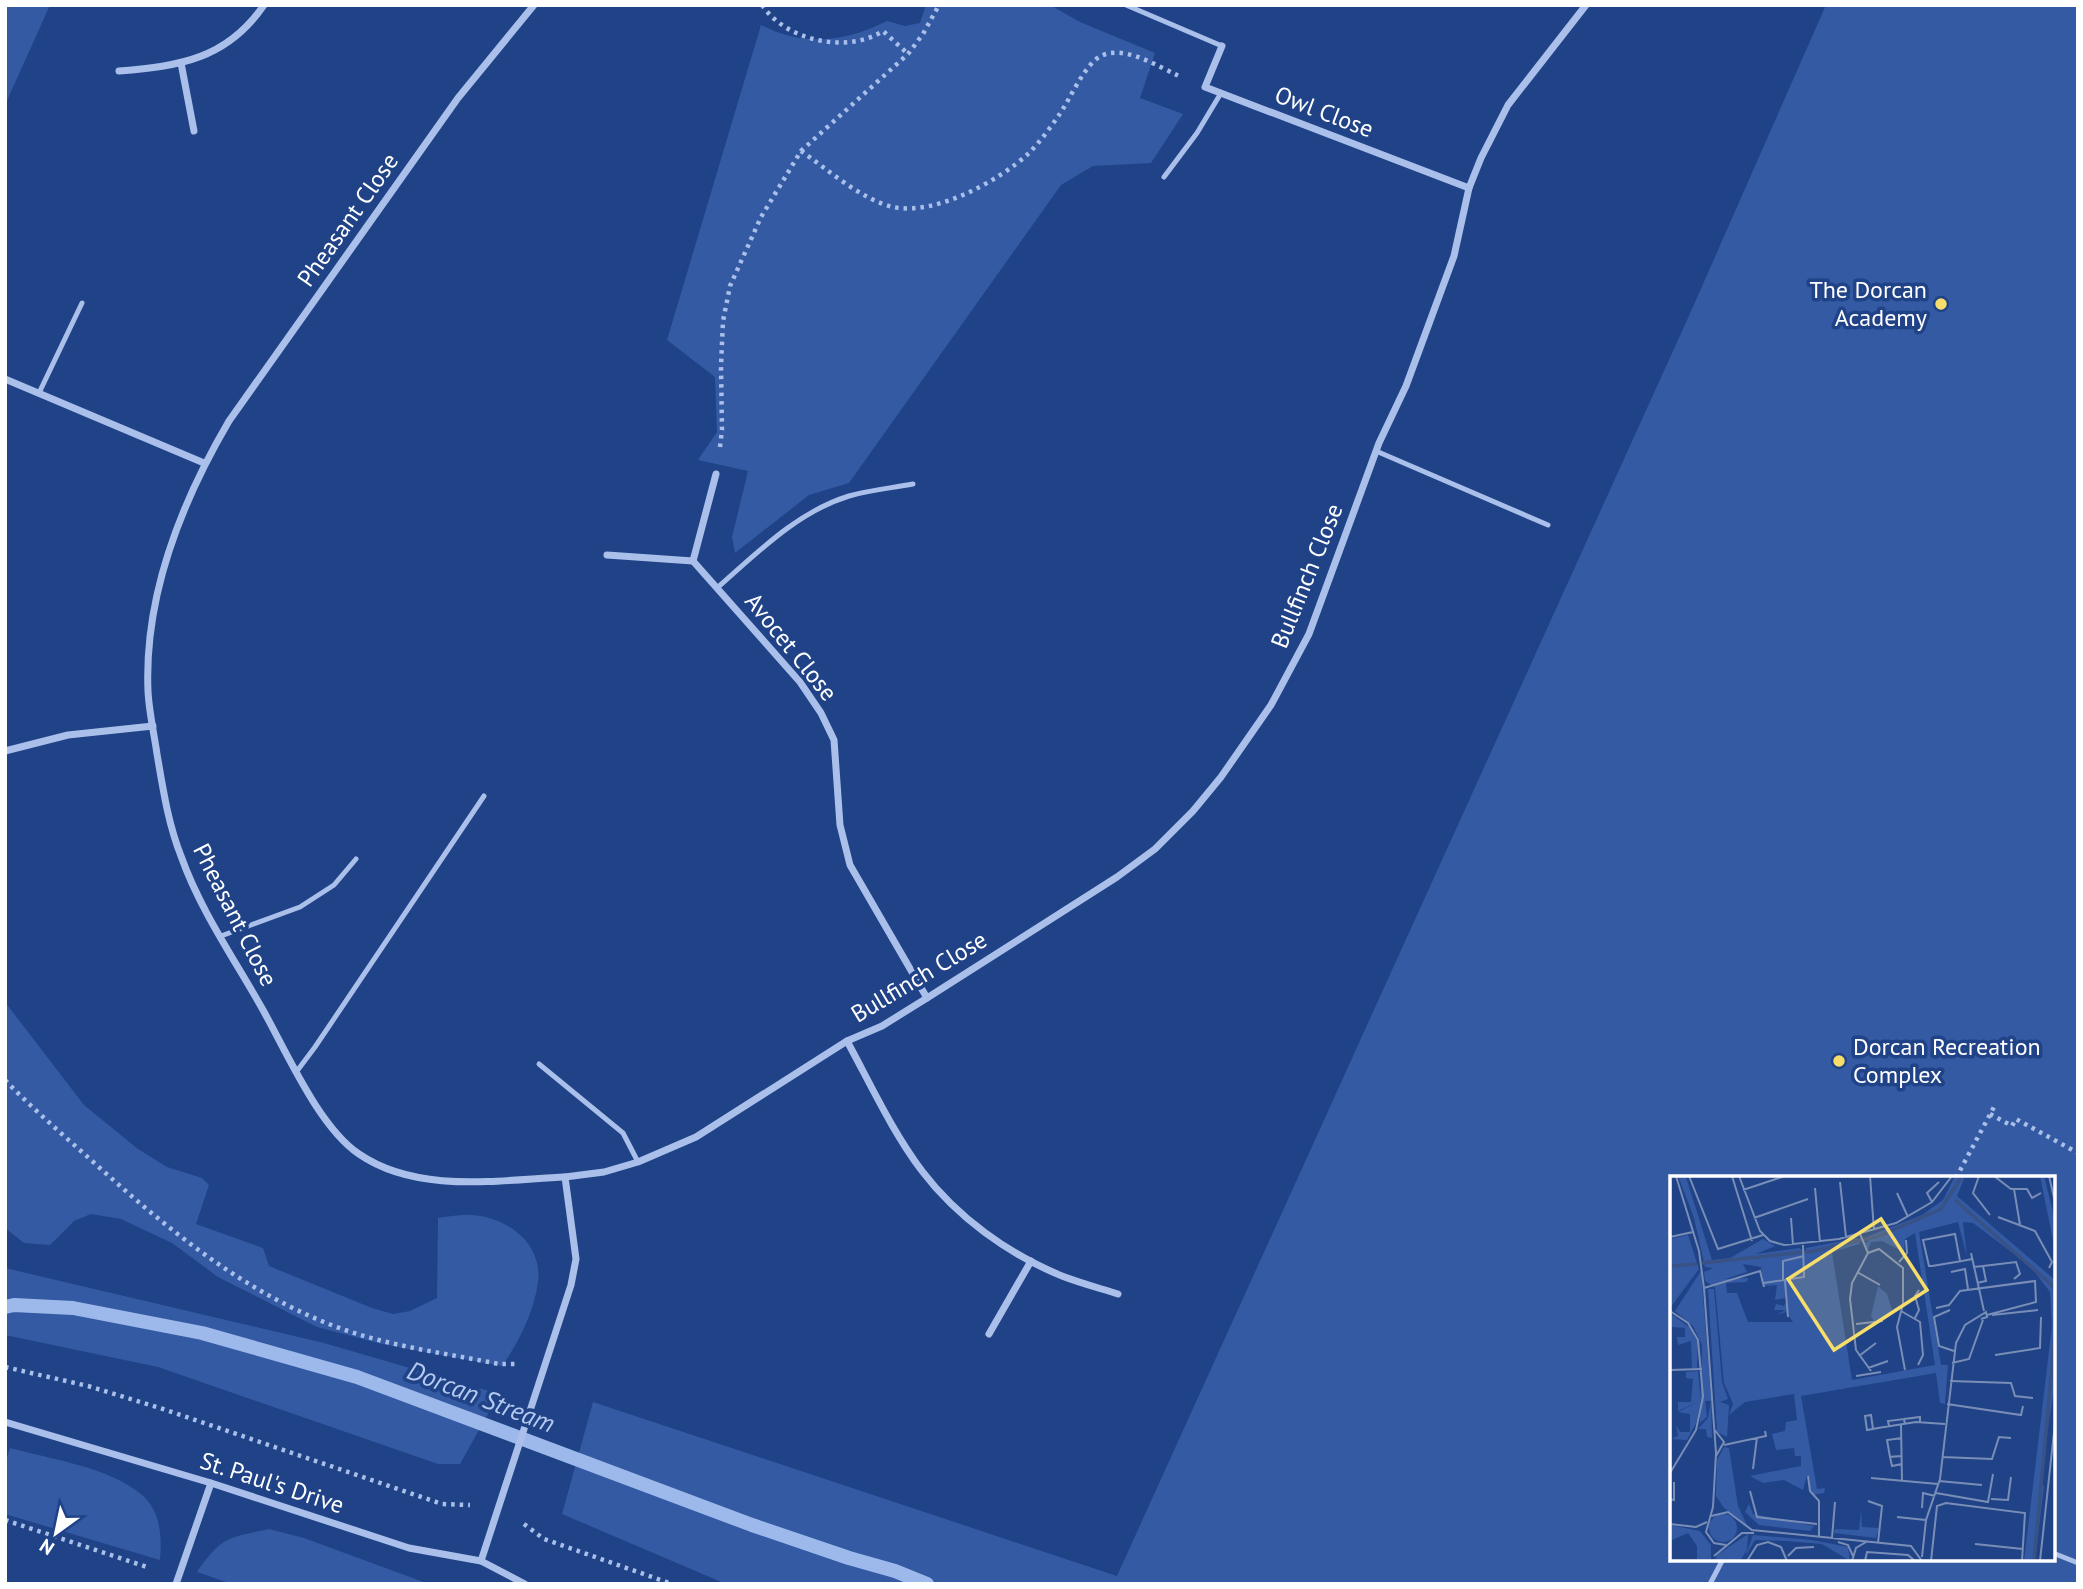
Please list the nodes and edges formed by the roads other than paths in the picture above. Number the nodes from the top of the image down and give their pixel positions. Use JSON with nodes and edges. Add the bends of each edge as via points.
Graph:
{"nodes":[{"id":1,"x":264,"y":5,"type":"edge"},
{"id":2,"x":534,"y":5,"type":"edge"},
{"id":3,"x":1126,"y":5,"type":"edge"},
{"id":4,"x":1586,"y":5,"type":"edge"},
{"id":5,"x":1222,"y":46,"type":"joint"},
{"id":6,"x":181,"y":63,"type":"junction"},
{"id":7,"x":119,"y":71,"type":"dead end"},
{"id":8,"x":1221,"y":93,"type":"junction"},
{"id":9,"x":194,"y":131,"type":"dead end"},
{"id":10,"x":1164,"y":177,"type":"dead end"},
{"id":11,"x":1469,"y":188,"type":"junction"},
{"id":12,"x":82,"y":303,"type":"dead end"},
{"id":13,"x":5,"y":379,"type":"edge"},
{"id":14,"x":38,"y":393,"type":"junction"},
{"id":15,"x":1376,"y":451,"type":"junction"},
{"id":16,"x":204,"y":463,"type":"junction"},
{"id":17,"x":716,"y":474,"type":"road end"},
{"id":18,"x":913,"y":484,"type":"dead end"},
{"id":19,"x":1548,"y":525,"type":"dead end"},
{"id":20,"x":607,"y":555,"type":"dead end"},
{"id":21,"x":693,"y":561,"type":"junction"},
{"id":22,"x":717,"y":588,"type":"junction"},
{"id":23,"x":153,"y":726,"type":"junction"},
{"id":24,"x":5,"y":751,"type":"edge"},
{"id":25,"x":485,"y":796,"type":"dead end"},
{"id":26,"x":356,"y":859,"type":"dead end"},
{"id":27,"x":221,"y":936,"type":"junction"},
{"id":28,"x":927,"y":998,"type":"junction"},
{"id":29,"x":847,"y":1041,"type":"junction"},
{"id":30,"x":539,"y":1064,"type":"dead end"},
{"id":31,"x":297,"y":1071,"type":"junction"},
{"id":32,"x":638,"y":1163,"type":"junction"},
{"id":33,"x":565,"y":1177,"type":"junction"},
{"id":34,"x":1031,"y":1261,"type":"junction"},
{"id":35,"x":1118,"y":1294,"type":"dead end"},
{"id":36,"x":989,"y":1334,"type":"dead end"},
{"id":37,"x":5,"y":1422,"type":"edge"},
{"id":38,"x":211,"y":1483,"type":"junction"},
{"id":39,"x":2055,"y":1554,"type":"edge"},
{"id":40,"x":1722,"y":1561,"type":"edge"},
{"id":41,"x":481,"y":1562,"type":"junction"},
{"id":42,"x":2078,"y":1563,"type":"edge"},
{"id":43,"x":177,"y":1580,"type":"edge"},
{"id":44,"x":526,"y":1584,"type":"edge"},
{"id":45,"x":1710,"y":1584,"type":"edge"}],
"edges":[{"from":1,"to":6,"type":"street","via":[[229,43]]},
{"from":2,"to":16,"type":"street","name":"Pheasant Close","via":[[458,98]]},
{"from":3,"to":5,"type":"lane"},
{"from":4,"to":11,"type":"street","name":"Bullfinch Close","via":[[1508,105]]},
{"from":5,"to":8,"type":"street","name":"Owl Close","via":[[1205,87]]},
{"from":6,"to":7,"type":"street"},
{"from":6,"to":9,"type":"street"},
{"from":8,"to":10,"type":"lane"},
{"from":8,"to":11,"type":"street","name":"Owl Close"},
{"from":11,"to":15,"type":"street","name":"Bullfinch Close","via":[[1454,256],[1406,386]]},
{"from":12,"to":14,"type":"lane"},
{"from":13,"to":14,"type":"street"},
{"from":14,"to":16,"type":"street"},
{"from":15,"to":19,"type":"lane"},
{"from":15,"to":28,"type":"street","name":"Bullfinch Close","via":[[1309,634],[1270,705],[1207,794],[1155,849],[1118,877]]},
{"from":16,"to":23,"type":"street","name":"Pheasant Close","via":[[159,586],[148,663]]},
{"from":17,"to":21,"type":"street"},
{"from":18,"to":22,"type":"lane","via":[[850,496],[820,508],[796,522]]},
{"from":20,"to":21,"type":"street"},
{"from":21,"to":22,"type":"street","name":"Avocet Close"},
{"from":22,"to":28,"type":"street","name":"Avocet Close","via":[[800,681],[821,713],[834,740],[840,825],[850,865]]},
{"from":23,"to":24,"type":"street","via":[[68,735]]},
{"from":23,"to":27,"type":"street","name":"Pheasant Close","via":[[166,808],[181,858]]},
{"from":25,"to":31,"type":"lane"},
{"from":26,"to":27,"type":"lane","via":[[334,885],[300,907]]},
{"from":27,"to":31,"type":"street","name":"Pheasant Close"},
{"from":28,"to":29,"type":"street","name":"Bullfinch Close"},
{"from":29,"to":32,"type":"street","name":"Bullfinch Close","via":[[696,1137]]},
{"from":29,"to":34,"type":"street","name":"Bullfinch Close","via":[[922,1171],[986,1234]]},
{"from":30,"to":32,"type":"lane","via":[[623,1133]]},
{"from":31,"to":33,"type":"street","name":"Pheasant Close","via":[[334,1133],[359,1154],[395,1172],[464,1182]]},
{"from":32,"to":33,"type":"street","name":"Bullfinch Close"},
{"from":33,"to":41,"type":"street","via":[[576,1259],[572,1285]]},
{"from":34,"to":35,"type":"street","name":"Bullfinch Close"},
{"from":34,"to":36,"type":"street"},
{"from":37,"to":38,"type":"street","name":"St. Paul's Drive"},
{"from":38,"to":41,"type":"street","name":"St. Paul's Drive","via":[[410,1548]]},
{"from":38,"to":43,"type":"street"},
{"from":39,"to":42,"type":"lane"},
{"from":40,"to":45,"type":"lane"},
{"from":41,"to":44,"type":"street","name":"St. Paul's Drive"}]}
